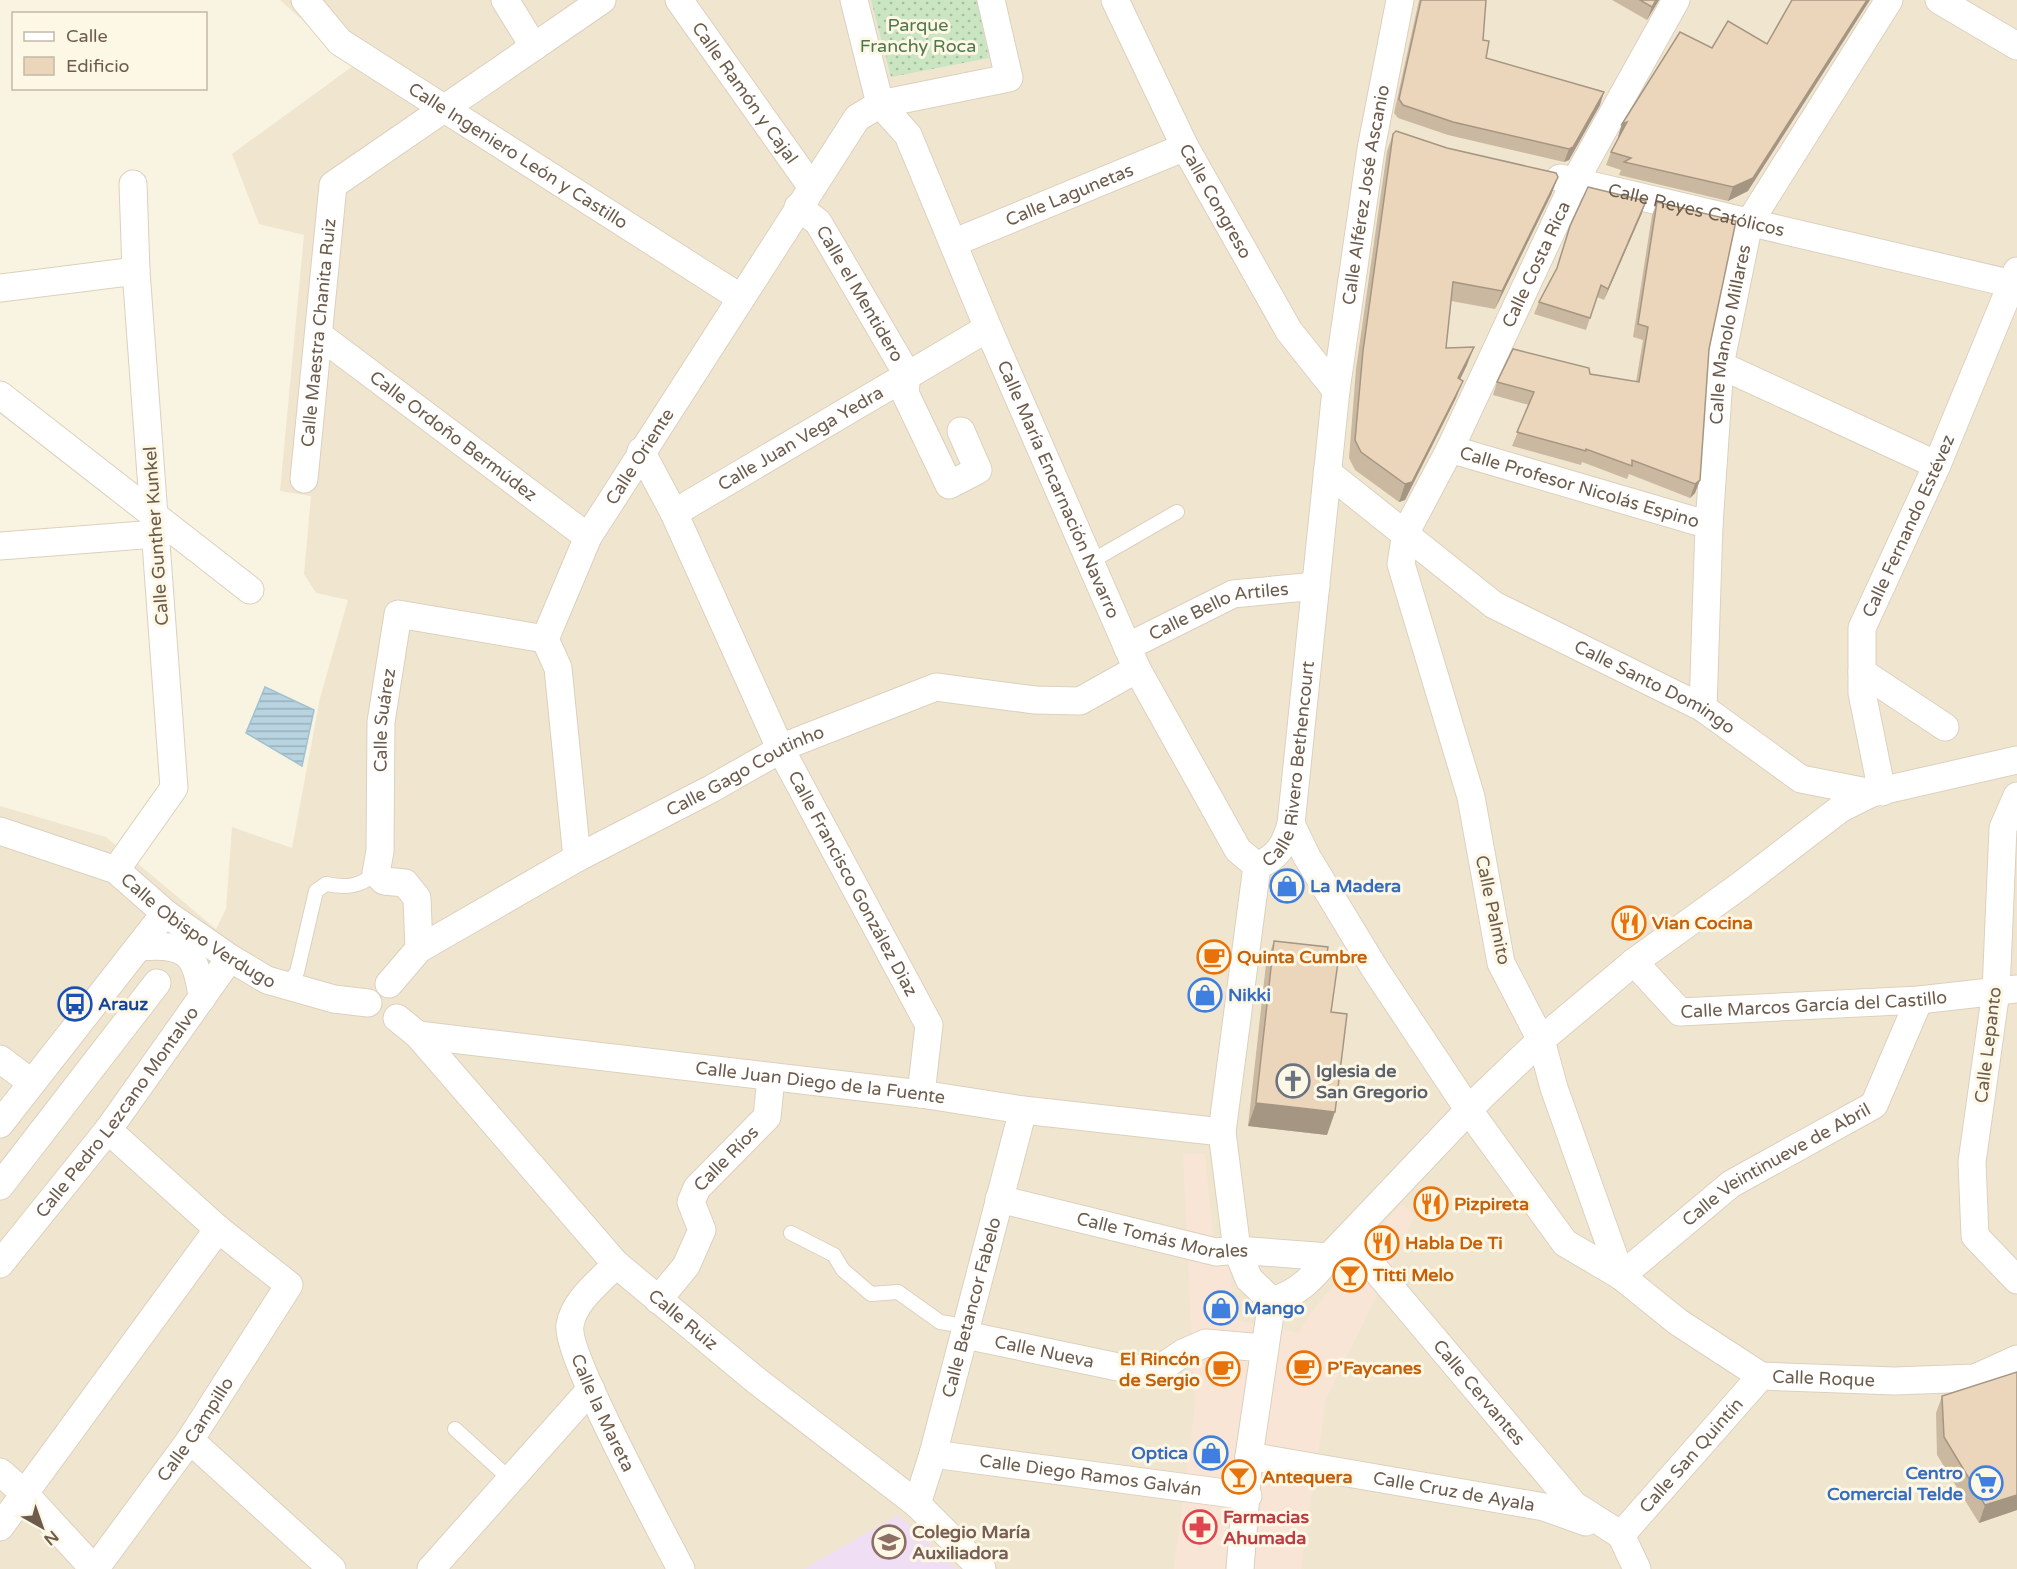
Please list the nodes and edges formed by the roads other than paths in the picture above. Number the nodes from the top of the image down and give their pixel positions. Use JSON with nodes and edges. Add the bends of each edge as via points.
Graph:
{"nodes":[{"id":1,"x":305,"y":0,"type":"edge"},
{"id":2,"x":505,"y":0,"type":"edge"},
{"id":3,"x":602,"y":0,"type":"edge"},
{"id":4,"x":679,"y":0,"type":"edge"},
{"id":5,"x":854,"y":0,"type":"edge"},
{"id":6,"x":991,"y":0,"type":"edge"},
{"id":7,"x":1115,"y":0,"type":"edge"},
{"id":8,"x":1400,"y":0,"type":"edge"},
{"id":9,"x":1676,"y":0,"type":"edge"},
{"id":10,"x":1889,"y":0,"type":"edge"},
{"id":11,"x":1939,"y":0,"type":"edge"},
{"id":12,"x":2017,"y":46,"type":"edge"},
{"id":13,"x":534,"y":47,"type":"junction"},
{"id":14,"x":880,"y":104,"type":"junction"},
{"id":15,"x":445,"y":107,"type":"junction"},
{"id":16,"x":1185,"y":147,"type":"junction"},
{"id":17,"x":1531,"y":171,"type":"edge"},
{"id":18,"x":1575,"y":182,"type":"junction"},
{"id":19,"x":133,"y":184,"type":"dead end"},
{"id":20,"x":805,"y":197,"type":"junction"},
{"id":21,"x":1749,"y":223,"type":"junction"},
{"id":22,"x":953,"y":243,"type":"junction"},
{"id":23,"x":136,"y":271,"type":"junction"},
{"id":24,"x":2015,"y":280,"type":"edge"},
{"id":25,"x":0,"y":288,"type":"edge"},
{"id":26,"x":741,"y":298,"type":"junction"},
{"id":27,"x":988,"y":328,"type":"junction"},
{"id":28,"x":319,"y":335,"type":"junction"},
{"id":29,"x":1720,"y":364,"type":"junction"},
{"id":30,"x":907,"y":374,"type":"junction"},
{"id":31,"x":1336,"y":390,"type":"junction"},
{"id":32,"x":0,"y":395,"type":"edge"},
{"id":33,"x":961,"y":431,"type":"dead end"},
{"id":34,"x":1450,"y":449,"type":"junction"},
{"id":35,"x":641,"y":451,"type":"junction"},
{"id":36,"x":1938,"y":465,"type":"junction"},
{"id":37,"x":1327,"y":472,"type":"junction"},
{"id":38,"x":304,"y":479,"type":"dead end"},
{"id":39,"x":1177,"y":512,"type":"dead end"},
{"id":40,"x":674,"y":513,"type":"junction"},
{"id":41,"x":155,"y":525,"type":"junction"},
{"id":42,"x":1709,"y":525,"type":"junction"},
{"id":43,"x":1406,"y":532,"type":"junction"},
{"id":44,"x":588,"y":537,"type":"junction"},
{"id":45,"x":0,"y":546,"type":"edge"},
{"id":46,"x":1090,"y":562,"type":"junction"},
{"id":47,"x":1316,"y":586,"type":"junction"},
{"id":48,"x":250,"y":590,"type":"dead end"},
{"id":49,"x":545,"y":639,"type":"junction"},
{"id":50,"x":1132,"y":658,"type":"junction"},
{"id":51,"x":1862,"y":672,"type":"junction"},
{"id":52,"x":1703,"y":708,"type":"junction"},
{"id":53,"x":1945,"y":727,"type":"dead end"},
{"id":54,"x":780,"y":748,"type":"junction"},
{"id":55,"x":2017,"y":760,"type":"edge"},
{"id":56,"x":1877,"y":793,"type":"junction"},
{"id":57,"x":1830,"y":796,"type":"junction"},
{"id":58,"x":2017,"y":796,"type":"edge"},
{"id":59,"x":1291,"y":824,"type":"junction"},
{"id":60,"x":0,"y":831,"type":"edge"},
{"id":61,"x":1806,"y":836,"type":"junction"},
{"id":62,"x":577,"y":858,"type":"junction"},
{"id":63,"x":1257,"y":866,"type":"junction"},
{"id":64,"x":116,"y":870,"type":"junction"},
{"id":65,"x":376,"y":873,"type":"junction"},
{"id":66,"x":165,"y":913,"type":"junction"},
{"id":67,"x":140,"y":947,"type":"junction"},
{"id":68,"x":419,"y":949,"type":"junction"},
{"id":69,"x":230,"y":958,"type":"junction"},
{"id":70,"x":1634,"y":962,"type":"junction"},
{"id":71,"x":157,"y":983,"type":"dead end"},
{"id":72,"x":389,"y":984,"type":"junction"},
{"id":73,"x":285,"y":987,"type":"junction"},
{"id":74,"x":2006,"y":990,"type":"edge"},
{"id":75,"x":202,"y":998,"type":"junction"},
{"id":76,"x":1919,"y":1000,"type":"junction"},
{"id":77,"x":368,"y":1003,"type":"junction"},
{"id":78,"x":397,"y":1018,"type":"junction"},
{"id":79,"x":418,"y":1035,"type":"junction"},
{"id":80,"x":1541,"y":1040,"type":"junction"},
{"id":81,"x":0,"y":1059,"type":"edge"},
{"id":82,"x":771,"y":1078,"type":"junction"},
{"id":83,"x":32,"y":1083,"type":"junction"},
{"id":84,"x":921,"y":1094,"type":"junction"},
{"id":85,"x":1023,"y":1110,"type":"junction"},
{"id":86,"x":1470,"y":1112,"type":"junction"},
{"id":87,"x":0,"y":1124,"type":"edge"},
{"id":88,"x":108,"y":1130,"type":"junction"},
{"id":89,"x":1222,"y":1132,"type":"junction"},
{"id":90,"x":0,"y":1186,"type":"edge"},
{"id":91,"x":999,"y":1199,"type":"junction"},
{"id":92,"x":218,"y":1229,"type":"junction"},
{"id":93,"x":791,"y":1233,"type":"dead end"},
{"id":94,"x":1349,"y":1238,"type":"junction"},
{"id":95,"x":1237,"y":1250,"type":"junction"},
{"id":96,"x":1329,"y":1257,"type":"junction"},
{"id":97,"x":0,"y":1264,"type":"edge"},
{"id":98,"x":616,"y":1264,"type":"junction"},
{"id":99,"x":1621,"y":1276,"type":"junction"},
{"id":100,"x":2017,"y":1280,"type":"edge"},
{"id":101,"x":1269,"y":1299,"type":"junction"},
{"id":102,"x":658,"y":1300,"type":"junction"},
{"id":103,"x":965,"y":1332,"type":"junction"},
{"id":104,"x":1263,"y":1348,"type":"junction"},
{"id":105,"x":2017,"y":1359,"type":"edge"},
{"id":106,"x":1761,"y":1376,"type":"junction"},
{"id":107,"x":591,"y":1389,"type":"junction"},
{"id":108,"x":455,"y":1429,"type":"dead end"},
{"id":109,"x":190,"y":1440,"type":"junction"},
{"id":110,"x":933,"y":1454,"type":"junction"},
{"id":111,"x":1249,"y":1456,"type":"junction"},
{"id":112,"x":0,"y":1472,"type":"edge"},
{"id":113,"x":510,"y":1479,"type":"junction"},
{"id":114,"x":24,"y":1493,"type":"junction"},
{"id":115,"x":1248,"y":1496,"type":"junction"},
{"id":116,"x":917,"y":1504,"type":"junction"},
{"id":117,"x":0,"y":1527,"type":"edge"},
{"id":118,"x":1621,"y":1535,"type":"junction"},
{"id":119,"x":94,"y":1569,"type":"edge"},
{"id":120,"x":332,"y":1569,"type":"edge"},
{"id":121,"x":431,"y":1569,"type":"edge"},
{"id":122,"x":681,"y":1569,"type":"edge"},
{"id":123,"x":982,"y":1569,"type":"edge"},
{"id":124,"x":1240,"y":1569,"type":"edge"},
{"id":125,"x":1637,"y":1569,"type":"edge"}],
"edges":[{"from":1,"to":15,"type":"street","name":"Calle Ingeniero León y Castillo","via":[[340,42]]},
{"from":2,"to":13,"type":"street"},
{"from":3,"to":13,"type":"street"},
{"from":4,"to":20,"type":"street","name":"Calle Ramón y Cajal"},
{"from":5,"to":14,"type":"street"},
{"from":6,"to":14,"type":"street","via":[[1009,78]]},
{"from":7,"to":16,"type":"street","name":"Calle Congreso"},
{"from":8,"to":31,"type":"street","name":"Calle Alférez José Ascanio","via":[[1387,131]]},
{"from":9,"to":18,"type":"street","name":"Calle Costa Rica"},
{"from":10,"to":21,"type":"street","name":"Calle Manolo Millares"},
{"from":11,"to":12,"type":"street"},
{"from":13,"to":15,"type":"street"},
{"from":14,"to":20,"type":"street","name":"Calle Oriente","via":[[857,118]]},
{"from":14,"to":22,"type":"street","name":"Calle María Encarnación Navarro","via":[[908,135]]},
{"from":15,"to":26,"type":"street","name":"Calle Ingeniero León y Castillo"},
{"from":15,"to":28,"type":"street","name":"Calle Maestra Chanita Ruiz","via":[[333,185]]},
{"from":16,"to":22,"type":"street","name":"Calle Lagunetas"},
{"from":16,"to":31,"type":"street","name":"Calle Congreso","via":[[1289,331]]},
{"from":17,"to":18,"type":"street","name":"Calle Reyes Católicos"},
{"from":18,"to":21,"type":"street","name":"Calle Reyes Católicos"},
{"from":18,"to":34,"type":"street","name":"Calle Costa Rica"},
{"from":19,"to":23,"type":"street","name":"Calle Gunther Kunkel"},
{"from":20,"to":26,"type":"street","name":"Calle Oriente"},
{"from":20,"to":30,"type":"street","name":"Calle el Mentidero"},
{"from":21,"to":24,"type":"street","name":"Calle Reyes Católicos"},
{"from":21,"to":29,"type":"street","name":"Calle Manolo Millares"},
{"from":22,"to":27,"type":"street","name":"Calle María Encarnación Navarro"},
{"from":23,"to":25,"type":"street"},
{"from":23,"to":41,"type":"street","name":"Calle Gunther Kunkel"},
{"from":24,"to":36,"type":"street","name":"Calle Fernando Estévez"},
{"from":26,"to":35,"type":"street","name":"Calle Oriente"},
{"from":27,"to":30,"type":"street","name":"Calle Juan Vega Yedra"},
{"from":27,"to":46,"type":"street","name":"Calle María Encarnación Navarro"},
{"from":28,"to":38,"type":"street","name":"Calle Maestra Chanita Ruiz"},
{"from":28,"to":44,"type":"street","name":"Calle Ordoño Bermúdez"},
{"from":29,"to":36,"type":"street"},
{"from":29,"to":42,"type":"street","name":"Calle Manolo Millares"},
{"from":30,"to":33,"type":"street","name":"Calle el Mentidero","via":[[905,393],[949,485],[978,470]]},
{"from":30,"to":40,"type":"street","name":"Calle Juan Vega Yedra"},
{"from":31,"to":37,"type":"street","name":"Calle Rivero Bethencourt"},
{"from":32,"to":41,"type":"street"},
{"from":34,"to":42,"type":"street","name":"Calle Profesor Nicolás Espino"},
{"from":34,"to":43,"type":"street","name":"Calle Costa Rica"},
{"from":35,"to":40,"type":"street","name":"Calle Francisco González Diaz"},
{"from":35,"to":44,"type":"street","name":"Calle Oriente"},
{"from":36,"to":51,"type":"street","name":"Calle Fernando Estévez","via":[[1862,628]]},
{"from":37,"to":43,"type":"street","name":"Calle Santo Domingo"},
{"from":37,"to":47,"type":"street","name":"Calle Rivero Bethencourt"},
{"from":39,"to":46,"type":"lane"},
{"from":40,"to":54,"type":"street","name":"Calle Francisco González Diaz"},
{"from":41,"to":45,"type":"street"},
{"from":41,"to":48,"type":"street"},
{"from":41,"to":64,"type":"street","name":"Calle Gunther Kunkel","via":[[174,788]]},
{"from":42,"to":52,"type":"street","name":"Calle Manolo Millares"},
{"from":43,"to":52,"type":"street","name":"Calle Santo Domingo","via":[[1494,605]]},
{"from":43,"to":80,"type":"street","name":"Calle Palmito","via":[[1401,564],[1471,797],[1502,963]]},
{"from":44,"to":49,"type":"street","name":"Calle Oriente"},
{"from":46,"to":50,"type":"street","name":"Calle María Encarnación Navarro"},
{"from":47,"to":50,"type":"street","name":"Calle Bello Artiles","via":[[1233,594]]},
{"from":47,"to":59,"type":"street","name":"Calle Rivero Bethencourt"},
{"from":49,"to":62,"type":"street","via":[[558,668]]},
{"from":49,"to":65,"type":"street","name":"Calle Suárez","via":[[398,614],[381,722],[380,851]]},
{"from":50,"to":54,"type":"street","name":"Calle Gago Coutinho","via":[[1080,701],[1035,700],[936,687]]},
{"from":50,"to":63,"type":"street","name":"Calle María Encarnación Navarro","via":[[1238,850]]},
{"from":51,"to":53,"type":"street"},
{"from":51,"to":56,"type":"street","name":"Calle Fernando Estévez"},
{"from":52,"to":57,"type":"street","name":"Calle Santo Domingo"},
{"from":54,"to":62,"type":"street","name":"Calle Gago Coutinho","via":[[711,789]]},
{"from":54,"to":84,"type":"street","name":"Calle Francisco González Diaz","via":[[929,1026]]},
{"from":55,"to":56,"type":"street","name":"Calle Santo Domingo"},
{"from":56,"to":57,"type":"street","name":"Calle Santo Domingo"},
{"from":56,"to":61,"type":"street","via":[[1840,809]]},
{"from":57,"to":61,"type":"lane"},
{"from":58,"to":74,"type":"street","name":"Calle Lepanto","via":[[2003,828]]},
{"from":59,"to":63,"type":"street","name":"Calle Rivero Bethencourt","via":[[1285,844],[1271,860]]},
{"from":59,"to":86,"type":"street","name":"Calle Roque","via":[[1374,969]]},
{"from":60,"to":64,"type":"street","name":"Calle Obispo Verdugo"},
{"from":61,"to":70,"type":"street"},
{"from":62,"to":68,"type":"street","name":"Calle Gago Coutinho"},
{"from":63,"to":89,"type":"street","name":"Calle Rivero Bethencourt"},
{"from":64,"to":66,"type":"street","name":"Calle Obispo Verdugo"},
{"from":65,"to":68,"type":"street","via":[[384,881],[405,883],[417,898]]},
{"from":65,"to":73,"type":"lane","via":[[362,884],[326,884],[316,891],[297,972]]},
{"from":66,"to":67,"type":"street"},
{"from":66,"to":69,"type":"street","name":"Calle Obispo Verdugo"},
{"from":67,"to":75,"type":"street","via":[[178,947],[191,956],[199,972]]},
{"from":67,"to":83,"type":"street"},
{"from":68,"to":72,"type":"street","name":"Calle Gago Coutinho"},
{"from":69,"to":73,"type":"street","name":"Calle Obispo Verdugo"},
{"from":69,"to":75,"type":"street","name":"Calle Pedro Lezcano Montalvo"},
{"from":70,"to":76,"type":"street","name":"Calle Marcos García del Castillo","via":[[1680,1012]]},
{"from":70,"to":80,"type":"street"},
{"from":71,"to":90,"type":"street"},
{"from":72,"to":77,"type":"street","via":[[377,987]]},
{"from":72,"to":78,"type":"street","via":[[403,995],[404,1008]]},
{"from":73,"to":77,"type":"street","name":"Calle Obispo Verdugo"},
{"from":74,"to":76,"type":"street","name":"Calle Marcos García del Castillo"},
{"from":74,"to":100,"type":"street","name":"Calle Lepanto","via":[[1972,1162],[1975,1236]]},
{"from":75,"to":88,"type":"street","name":"Calle Pedro Lezcano Montalvo"},
{"from":76,"to":99,"type":"street","name":"Calle Veintinueve de Abril","via":[[1874,1105],[1731,1184]]},
{"from":77,"to":78,"type":"street","via":[[375,1017],[386,1021]]},
{"from":78,"to":79,"type":"street"},
{"from":79,"to":82,"type":"street","name":"Calle Juan Diego de la Fuente"},
{"from":79,"to":98,"type":"street","name":"Calle Ruiz"},
{"from":80,"to":86,"type":"street"},
{"from":80,"to":99,"type":"street","name":"Calle Palmito","via":[[1554,1088]]},
{"from":81,"to":83,"type":"street"},
{"from":82,"to":84,"type":"street","name":"Calle Juan Diego de la Fuente"},
{"from":82,"to":102,"type":"street","name":"Calle Ríos","via":[[767,1118],[697,1188],[691,1202],[702,1230],[686,1266]]},
{"from":83,"to":87,"type":"street"},
{"from":84,"to":85,"type":"street","name":"Calle Juan Diego de la Fuente"},
{"from":85,"to":89,"type":"street","name":"Calle Juan Diego de la Fuente"},
{"from":85,"to":91,"type":"street","name":"Calle Betancor Fabelo"},
{"from":86,"to":94,"type":"street"},
{"from":86,"to":99,"type":"street","name":"Calle Roque","via":[[1565,1243]]},
{"from":88,"to":92,"type":"street"},
{"from":88,"to":97,"type":"street","name":"Calle Pedro Lezcano Montalvo"},
{"from":89,"to":95,"type":"street","name":"Calle Rivero Bethencourt"},
{"from":91,"to":95,"type":"street","name":"Calle Tomás Morales","via":[[1216,1252]]},
{"from":91,"to":103,"type":"street","name":"Calle Betancor Fabelo"},
{"from":92,"to":109,"type":"street","name":"Calle Campillo","via":[[289,1285]]},
{"from":92,"to":114,"type":"street"},
{"from":93,"to":103,"type":"lane","via":[[834,1255],[843,1270],[871,1294],[898,1292],[940,1322]]},
{"from":94,"to":96,"type":"street"},
{"from":94,"to":118,"type":"street","name":"Calle Cervantes","via":[[1574,1505]]},
{"from":95,"to":96,"type":"street","name":"Calle Tomás Morales"},
{"from":95,"to":101,"type":"street","name":"Calle Rivero Bethencourt","via":[[1249,1279]]},
{"from":96,"to":101,"type":"street","via":[[1313,1278],[1291,1295]]},
{"from":98,"to":102,"type":"street","name":"Calle Ruiz"},
{"from":98,"to":107,"type":"street","name":"Calle la Mareta","via":[[575,1307],[569,1326]]},
{"from":99,"to":106,"type":"street","name":"Calle Roque","via":[[1678,1322]]},
{"from":101,"to":104,"type":"street"},
{"from":102,"to":116,"type":"street","name":"Calle Ruiz"},
{"from":103,"to":104,"type":"street","name":"Calle Nueva","via":[[1118,1366],[1158,1370],[1206,1343]]},
{"from":103,"to":110,"type":"street","name":"Calle Betancor Fabelo"},
{"from":104,"to":111,"type":"street"},
{"from":105,"to":106,"type":"street","name":"Calle Roque","via":[[1975,1378],[1894,1381]]},
{"from":106,"to":118,"type":"street","name":"Calle San Quintín"},
{"from":107,"to":113,"type":"street"},
{"from":107,"to":122,"type":"street","name":"Calle la Mareta"},
{"from":108,"to":113,"type":"lane"},
{"from":109,"to":119,"type":"street","name":"Calle Campillo"},
{"from":109,"to":120,"type":"street"},
{"from":110,"to":115,"type":"street","name":"Calle Diego Ramos Galván"},
{"from":110,"to":116,"type":"street","name":"Calle Betancor Fabelo"},
{"from":111,"to":115,"type":"street"},
{"from":111,"to":118,"type":"street","name":"Calle Cruz de Ayala","via":[[1544,1507]]},
{"from":112,"to":114,"type":"street"},
{"from":113,"to":121,"type":"street"},
{"from":114,"to":117,"type":"street"},
{"from":114,"to":119,"type":"street"},
{"from":115,"to":124,"type":"street"},
{"from":116,"to":123,"type":"street","name":"Calle Ruiz"},
{"from":118,"to":125,"type":"street"}]}
